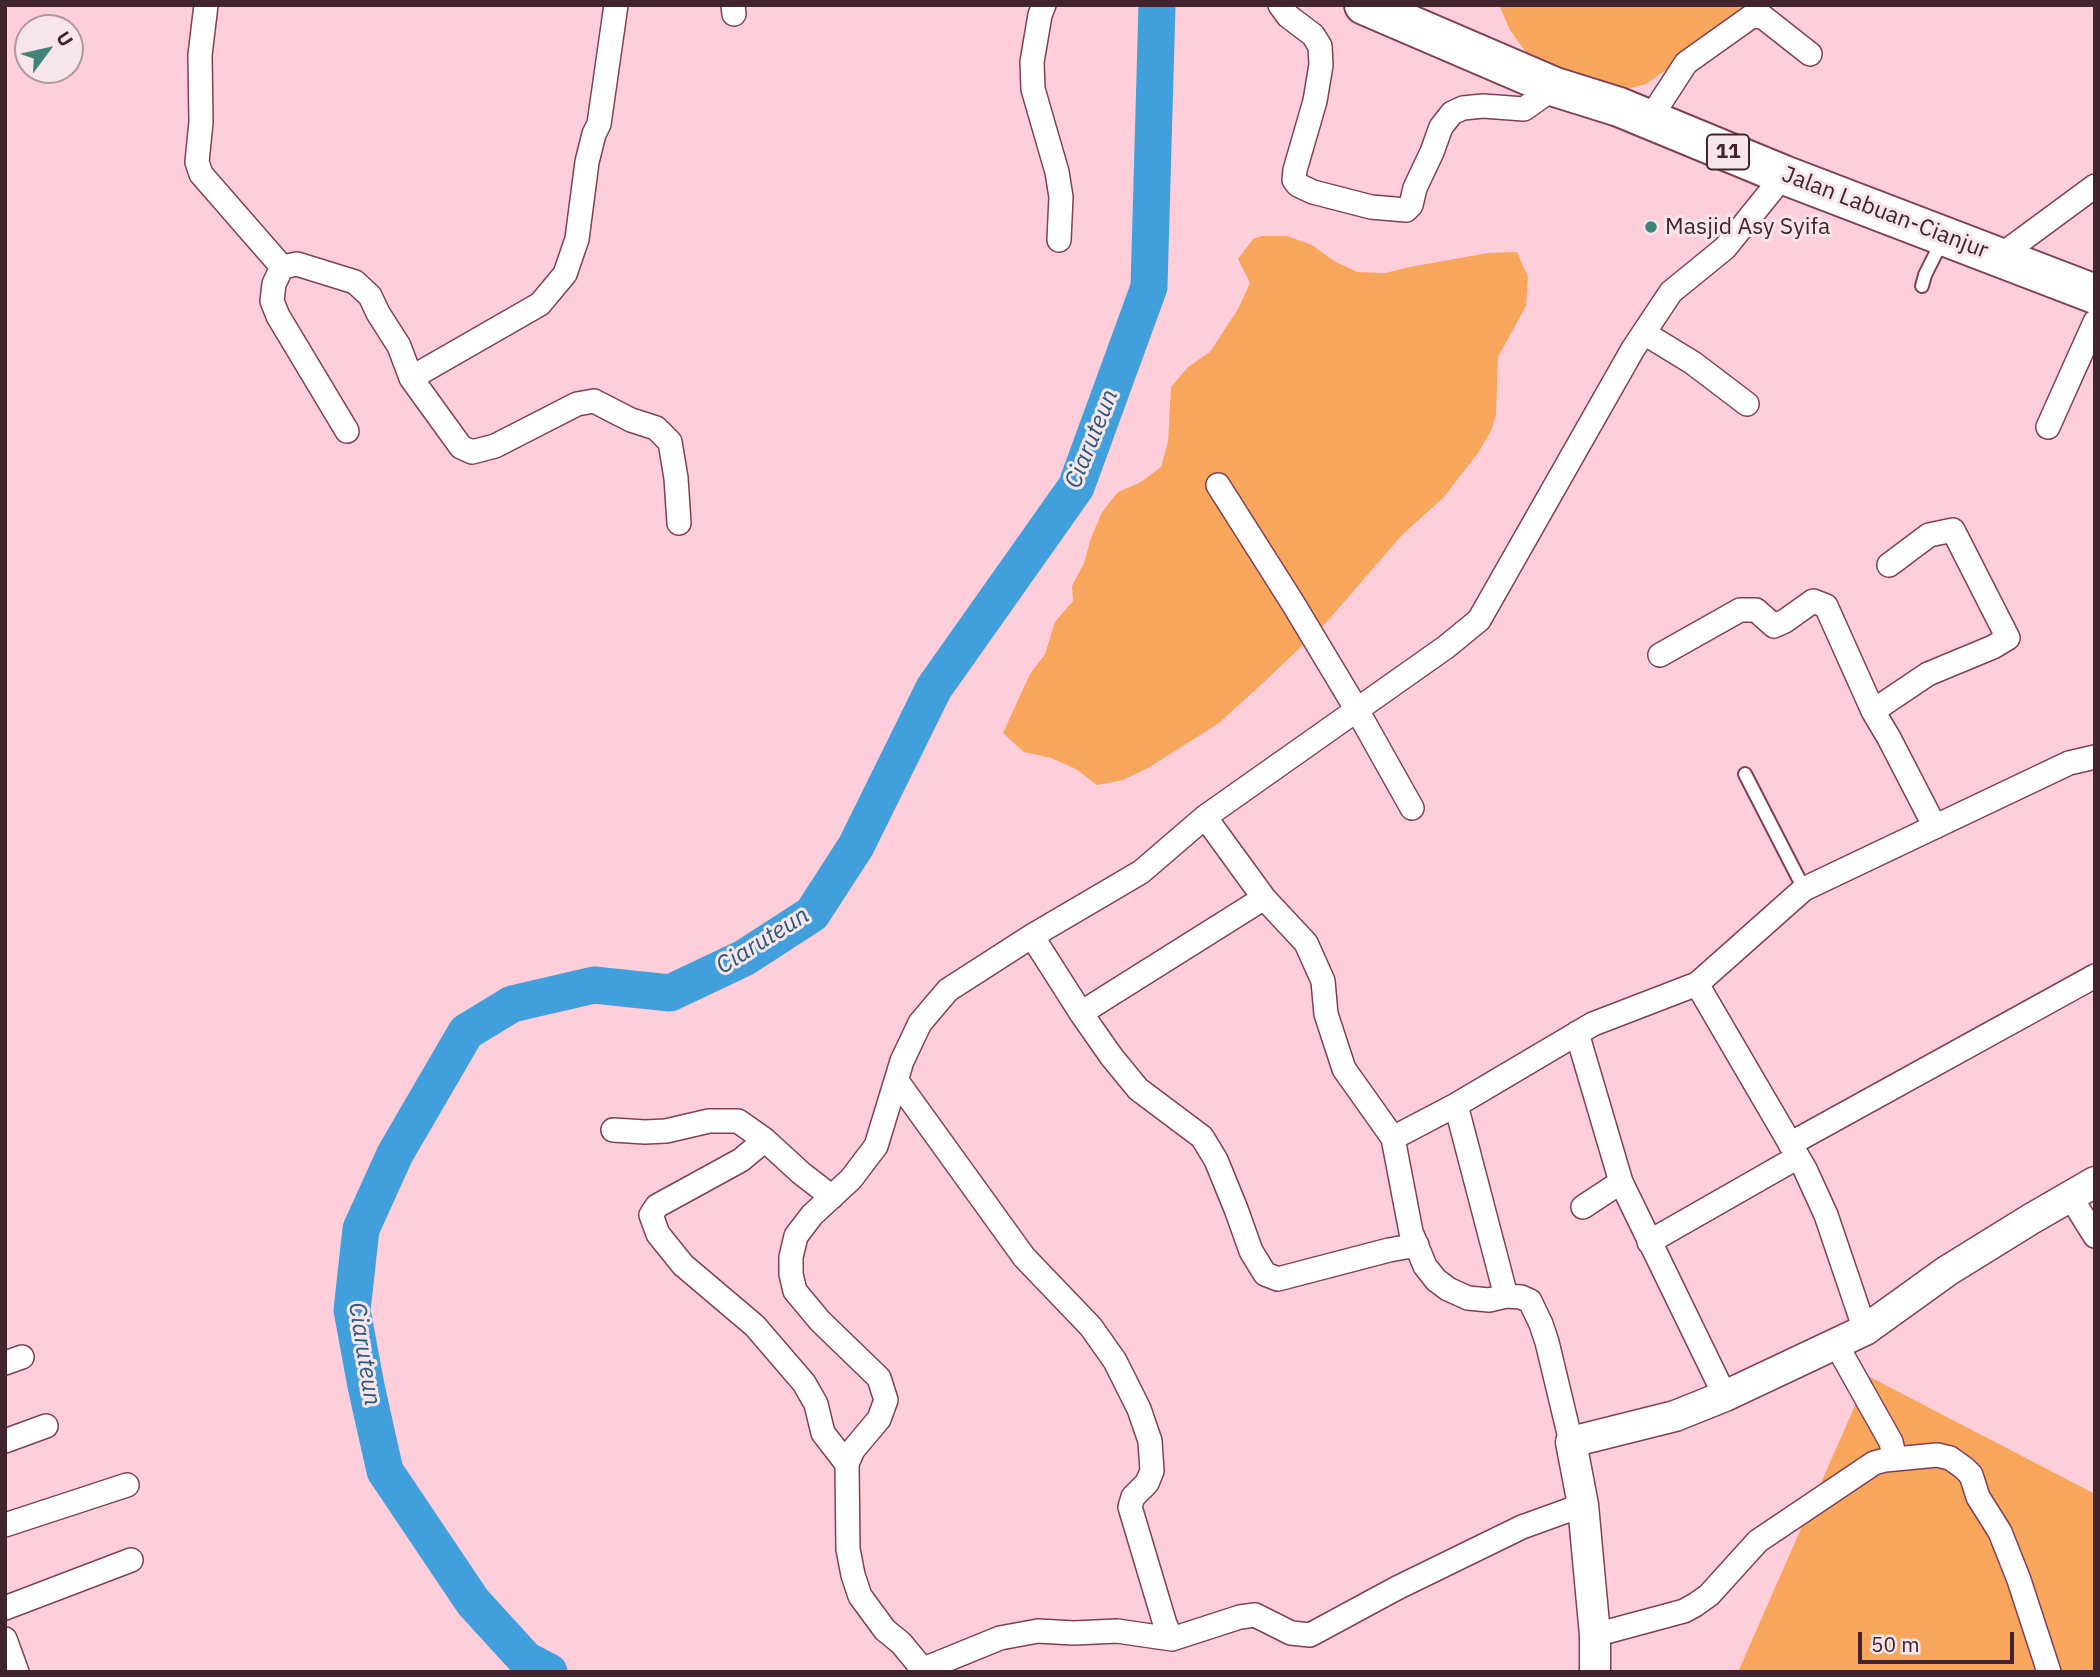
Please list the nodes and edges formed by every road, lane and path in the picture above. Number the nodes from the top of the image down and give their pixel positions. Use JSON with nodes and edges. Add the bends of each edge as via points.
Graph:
{"nodes":[{"id":1,"x":206,"y":5,"type":"edge"},
{"id":2,"x":616,"y":5,"type":"edge"},
{"id":3,"x":1044,"y":5,"type":"edge"},
{"id":4,"x":1280,"y":5,"type":"edge"},
{"id":5,"x":1364,"y":5,"type":"edge"},
{"id":6,"x":1810,"y":54,"type":"dead end"},
{"id":7,"x":1555,"y":86,"type":"junction"},
{"id":8,"x":1649,"y":121,"type":"junction"},
{"id":9,"x":1784,"y":175,"type":"junction"},
{"id":10,"x":2095,"y":186,"type":"edge"},
{"id":11,"x":1945,"y":236,"type":"junction"},
{"id":12,"x":1059,"y":240,"type":"dead end"},
{"id":13,"x":2000,"y":256,"type":"junction"},
{"id":14,"x":282,"y":267,"type":"junction"},
{"id":15,"x":1922,"y":285,"type":"dead end"},
{"id":16,"x":2095,"y":294,"type":"edge"},
{"id":17,"x":2095,"y":322,"type":"edge"},
{"id":18,"x":1644,"y":333,"type":"junction"},
{"id":19,"x":411,"y":379,"type":"junction"},
{"id":20,"x":1747,"y":404,"type":"dead end"},
{"id":21,"x":2048,"y":427,"type":"dead end"},
{"id":22,"x":347,"y":431,"type":"dead end"},
{"id":23,"x":1218,"y":485,"type":"dead end"},
{"id":24,"x":679,"y":523,"type":"dead end"},
{"id":25,"x":1889,"y":565,"type":"dead end"},
{"id":26,"x":1660,"y":656,"type":"dead end"},
{"id":27,"x":1357,"y":710,"type":"junction"},
{"id":28,"x":1873,"y":711,"type":"junction"},
{"id":29,"x":2095,"y":757,"type":"edge"},
{"id":30,"x":1745,"y":774,"type":"dead end"},
{"id":31,"x":1412,"y":808,"type":"dead end"},
{"id":32,"x":1205,"y":817,"type":"junction"},
{"id":33,"x":1935,"y":827,"type":"junction"},
{"id":34,"x":1804,"y":890,"type":"junction"},
{"id":35,"x":1264,"y":898,"type":"junction"},
{"id":36,"x":1032,"y":936,"type":"junction"},
{"id":37,"x":2095,"y":976,"type":"edge"},
{"id":38,"x":1697,"y":984,"type":"junction"},
{"id":39,"x":1081,"y":1013,"type":"junction"},
{"id":40,"x":1577,"y":1033,"type":"junction"},
{"id":41,"x":897,"y":1081,"type":"junction"},
{"id":42,"x":1455,"y":1105,"type":"junction"},
{"id":43,"x":613,"y":1130,"type":"dead end"},
{"id":44,"x":1393,"y":1138,"type":"junction"},
{"id":45,"x":765,"y":1140,"type":"junction"},
{"id":46,"x":1794,"y":1150,"type":"junction"},
{"id":47,"x":1621,"y":1182,"type":"junction"},
{"id":48,"x":2083,"y":1189,"type":"edge"},
{"id":49,"x":832,"y":1197,"type":"junction"},
{"id":50,"x":1583,"y":1206,"type":"dead end"},
{"id":51,"x":2095,"y":1236,"type":"edge"},
{"id":52,"x":1649,"y":1242,"type":"junction"},
{"id":53,"x":1418,"y":1245,"type":"junction"},
{"id":54,"x":1506,"y":1296,"type":"junction"},
{"id":55,"x":1865,"y":1330,"type":"junction"},
{"id":56,"x":1836,"y":1344,"type":"junction"},
{"id":57,"x":1725,"y":1396,"type":"junction"},
{"id":58,"x":46,"y":1426,"type":"dead end"},
{"id":59,"x":5,"y":1441,"type":"edge"},
{"id":60,"x":1571,"y":1442,"type":"junction"},
{"id":61,"x":1895,"y":1459,"type":"junction"},
{"id":62,"x":847,"y":1464,"type":"junction"},
{"id":63,"x":127,"y":1485,"type":"dead end"},
{"id":64,"x":1583,"y":1505,"type":"junction"},
{"id":65,"x":5,"y":1525,"type":"edge"},
{"id":66,"x":131,"y":1560,"type":"dead end"},
{"id":67,"x":5,"y":1608,"type":"edge"},
{"id":68,"x":1595,"y":1635,"type":"junction"},
{"id":69,"x":5,"y":1639,"type":"edge"},
{"id":70,"x":1172,"y":1639,"type":"junction"},
{"id":71,"x":924,"y":1670,"type":"edge"},
{"id":72,"x":17,"y":1672,"type":"edge"},
{"id":73,"x":1595,"y":1672,"type":"edge"},
{"id":74,"x":2049,"y":1672,"type":"edge"}],
"edges":[{"from":1,"to":14,"type":"street","via":[[197,162],[201,174]]},
{"from":2,"to":19,"type":"street","via":[[599,124],[587,162],[577,239],[565,274],[540,304]]},
{"from":3,"to":12,"type":"street","via":[[1032,62],[1032,89],[1057,172]]},
{"from":4,"to":7,"type":"street","via":[[1320,46],[1315,101],[1294,180],[1313,192],[1371,207],[1406,210],[1441,127],[1452,113],[1483,106],[1524,109]]},
{"from":5,"to":7,"type":"highway","name":"Jalan Labuan-Cianjur","number":"11"},
{"from":6,"to":8,"type":"street","via":[[1763,17],[1752,16],[1686,64]]},
{"from":7,"to":8,"type":"highway","name":"Jalan Labuan-Cianjur","number":"11"},
{"from":8,"to":9,"type":"highway","name":"Jalan Labuan-Cianjur","number":"11"},
{"from":9,"to":11,"type":"highway","name":"Jalan Labuan-Cianjur","number":"11"},
{"from":9,"to":18,"type":"street","via":[[1725,247],[1671,292]]},
{"from":10,"to":13,"type":"street"},
{"from":11,"to":13,"type":"highway","name":"Jalan Labuan-Cianjur","number":"11"},
{"from":11,"to":15,"type":"lane"},
{"from":13,"to":16,"type":"highway","name":"Jalan Labuan-Cianjur","number":"11"},
{"from":14,"to":19,"type":"street","via":[[296,264],[355,282],[370,296],[400,346]]},
{"from":14,"to":22,"type":"street","via":[[272,301]]},
{"from":17,"to":21,"type":"street"},
{"from":18,"to":20,"type":"street"},
{"from":18,"to":27,"type":"street","via":[[1479,620]]},
{"from":19,"to":24,"type":"street","via":[[461,447],[472,452],[495,446],[577,404],[594,401],[656,428],[670,442]]},
{"from":23,"to":27,"type":"street"},
{"from":25,"to":28,"type":"street","via":[[1929,535],[1953,530],[2008,638],[1928,674]]},
{"from":26,"to":28,"type":"street","via":[[1740,610],[1756,610],[1774,626],[1813,601],[1826,606]]},
{"from":27,"to":31,"type":"street"},
{"from":27,"to":32,"type":"street"},
{"from":28,"to":33,"type":"street"},
{"from":29,"to":33,"type":"street","via":[[2069,762]]},
{"from":30,"to":34,"type":"lane"},
{"from":32,"to":35,"type":"street"},
{"from":32,"to":36,"type":"street","via":[[1141,872]]},
{"from":33,"to":34,"type":"street"},
{"from":34,"to":38,"type":"street"},
{"from":35,"to":39,"type":"street"},
{"from":35,"to":44,"type":"street","via":[[1306,943],[1323,981],[1326,1014],[1344,1069]]},
{"from":36,"to":39,"type":"street"},
{"from":36,"to":41,"type":"street","via":[[948,990],[920,1023]]},
{"from":37,"to":46,"type":"street"},
{"from":38,"to":40,"type":"street"},
{"from":38,"to":46,"type":"street"},
{"from":39,"to":53,"type":"street","via":[[1138,1088],[1202,1137],[1265,1274],[1278,1279]]},
{"from":40,"to":42,"type":"street"},
{"from":40,"to":47,"type":"street"},
{"from":41,"to":49,"type":"street","via":[[876,1146]]},
{"from":41,"to":70,"type":"street","via":[[1024,1257],[1091,1327],[1115,1361],[1139,1409],[1150,1441],[1152,1471],[1130,1507]]},
{"from":42,"to":44,"type":"street"},
{"from":42,"to":54,"type":"street"},
{"from":43,"to":45,"type":"street","via":[[666,1131],[709,1121],[738,1121]]},
{"from":44,"to":53,"type":"street","via":[[1411,1232]]},
{"from":45,"to":49,"type":"street"},
{"from":45,"to":62,"type":"street","via":[[741,1160],[657,1206],[651,1215],[658,1234],[683,1265],[755,1326],[804,1383],[823,1433]]},
{"from":46,"to":52,"type":"street"},
{"from":46,"to":55,"type":"street","via":[[1826,1215]]},
{"from":47,"to":50,"type":"street"},
{"from":47,"to":52,"type":"street"},
{"from":48,"to":51,"type":"street"},
{"from":48,"to":55,"type":"street","via":[[1947,1271]]},
{"from":49,"to":62,"type":"street","via":[[796,1236],[791,1274],[803,1303],[883,1387],[886,1400],[879,1419]]},
{"from":52,"to":57,"type":"street"},
{"from":53,"to":54,"type":"street","via":[[1425,1266],[1448,1289],[1468,1298]]},
{"from":54,"to":60,"type":"street","via":[[1530,1301],[1535,1309]]},
{"from":55,"to":56,"type":"street"},
{"from":56,"to":57,"type":"street"},
{"from":56,"to":61,"type":"street","via":[[1891,1442]]},
{"from":57,"to":60,"type":"street","via":[[1675,1416]]},
{"from":58,"to":59,"type":"street"},
{"from":60,"to":64,"type":"street"},
{"from":61,"to":68,"type":"street","via":[[1874,1463],[1758,1541],[1695,1605]]},
{"from":61,"to":74,"type":"street","via":[[1937,1455],[1950,1458],[1971,1475],[1978,1497],[2000,1532]]},
{"from":62,"to":71,"type":"street","via":[[848,1549],[860,1596],[884,1630]]},
{"from":63,"to":65,"type":"street"},
{"from":64,"to":68,"type":"street"},
{"from":64,"to":70,"type":"street","via":[[1522,1527],[1310,1635],[1291,1633],[1255,1615]]},
{"from":66,"to":67,"type":"street"},
{"from":68,"to":73,"type":"street"},
{"from":69,"to":72,"type":"street"},
{"from":70,"to":71,"type":"street","via":[[1117,1631],[1038,1631],[1000,1638]]}]}
